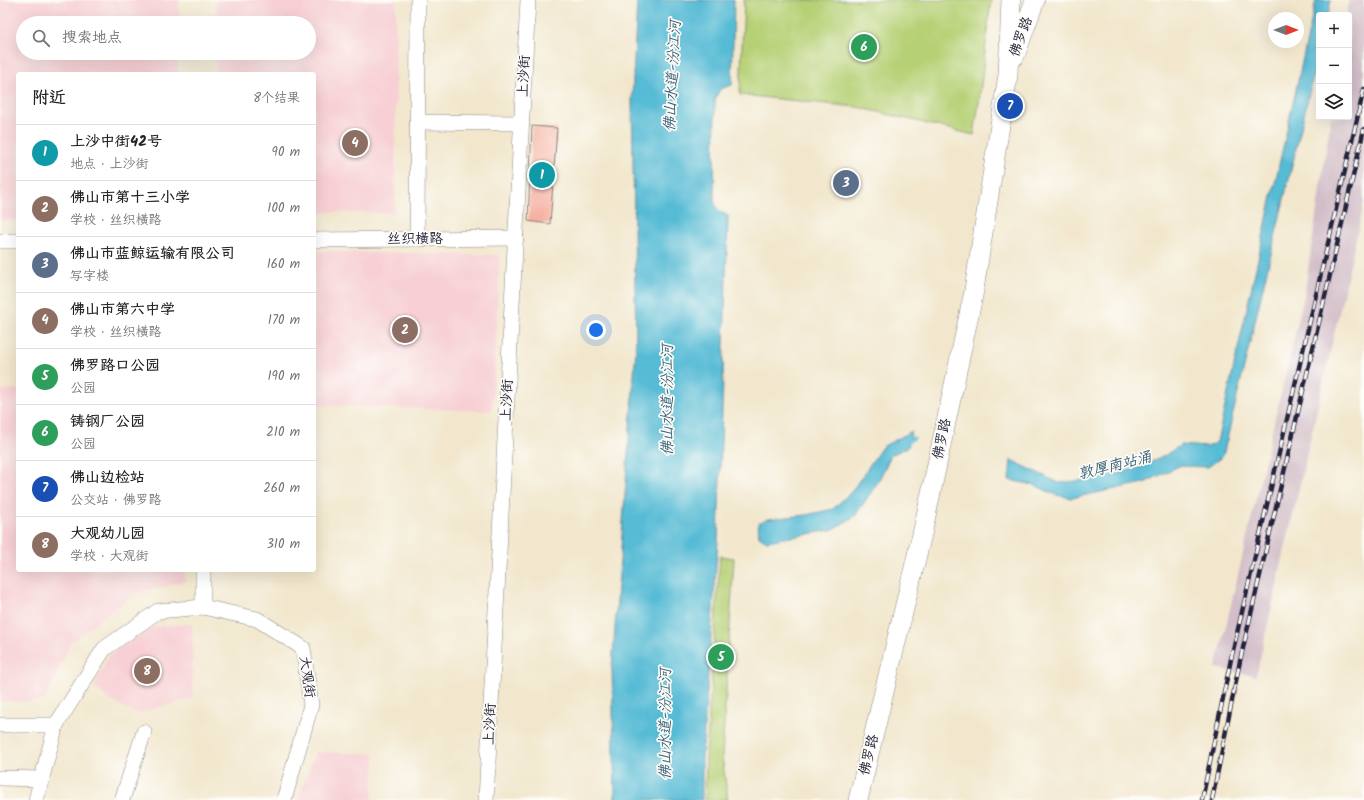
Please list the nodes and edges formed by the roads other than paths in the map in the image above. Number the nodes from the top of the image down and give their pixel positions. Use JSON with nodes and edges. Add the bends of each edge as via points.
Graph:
{"nodes":[{"id":1,"x":418,"y":0,"type":"edge"},
{"id":2,"x":528,"y":0,"type":"edge"},
{"id":3,"x":1011,"y":0,"type":"edge"},
{"id":4,"x":1035,"y":0,"type":"edge"},
{"id":5,"x":1008,"y":75,"type":"junction"},
{"id":6,"x":417,"y":122,"type":"junction"},
{"id":7,"x":522,"y":123,"type":"junction"},
{"id":8,"x":516,"y":238,"type":"junction"},
{"id":9,"x":417,"y":239,"type":"junction"},
{"id":10,"x":316,"y":240,"type":"edge"},
{"id":11,"x":0,"y":241,"type":"edge"},
{"id":12,"x":16,"y":241,"type":"edge"},
{"id":13,"x":203,"y":572,"type":"edge"},
{"id":14,"x":203,"y":607,"type":"junction"},
{"id":15,"x":0,"y":725,"type":"edge"},
{"id":16,"x":56,"y":725,"type":"junction"},
{"id":17,"x":144,"y":732,"type":"dead end"},
{"id":18,"x":0,"y":778,"type":"edge"},
{"id":19,"x":42,"y":779,"type":"junction"},
{"id":20,"x":36,"y":800,"type":"edge"},
{"id":21,"x":122,"y":800,"type":"edge"},
{"id":22,"x":284,"y":800,"type":"edge"},
{"id":23,"x":486,"y":800,"type":"edge"},
{"id":24,"x":858,"y":800,"type":"edge"}],
"edges":[{"from":1,"to":6,"type":"street"},
{"from":2,"to":7,"type":"street","name":"上沙街"},
{"from":3,"to":5,"type":"main road","name":"佛罗路"},
{"from":4,"to":5,"type":"main road","name":"佛罗路"},
{"from":5,"to":24,"type":"main road","name":"佛罗路","via":[[973,296],[923,530]]},
{"from":6,"to":7,"type":"street"},
{"from":6,"to":9,"type":"street"},
{"from":7,"to":8,"type":"street","name":"上沙街"},
{"from":8,"to":9,"type":"street","name":"丝织横路"},
{"from":8,"to":23,"type":"street","name":"上沙街"},
{"from":9,"to":10,"type":"street","name":"丝织横路"},
{"from":11,"to":12,"type":"street"},
{"from":13,"to":14,"type":"street"},
{"from":14,"to":16,"type":"street","name":"大观街","via":[[158,611],[104,649]]},
{"from":14,"to":22,"type":"street","name":"大观街","via":[[257,619],[303,648],[311,705]]},
{"from":15,"to":16,"type":"street"},
{"from":16,"to":19,"type":"street","name":"大观街"},
{"from":17,"to":21,"type":"street"},
{"from":18,"to":19,"type":"street"},
{"from":19,"to":20,"type":"street","name":"大观街"}]}
